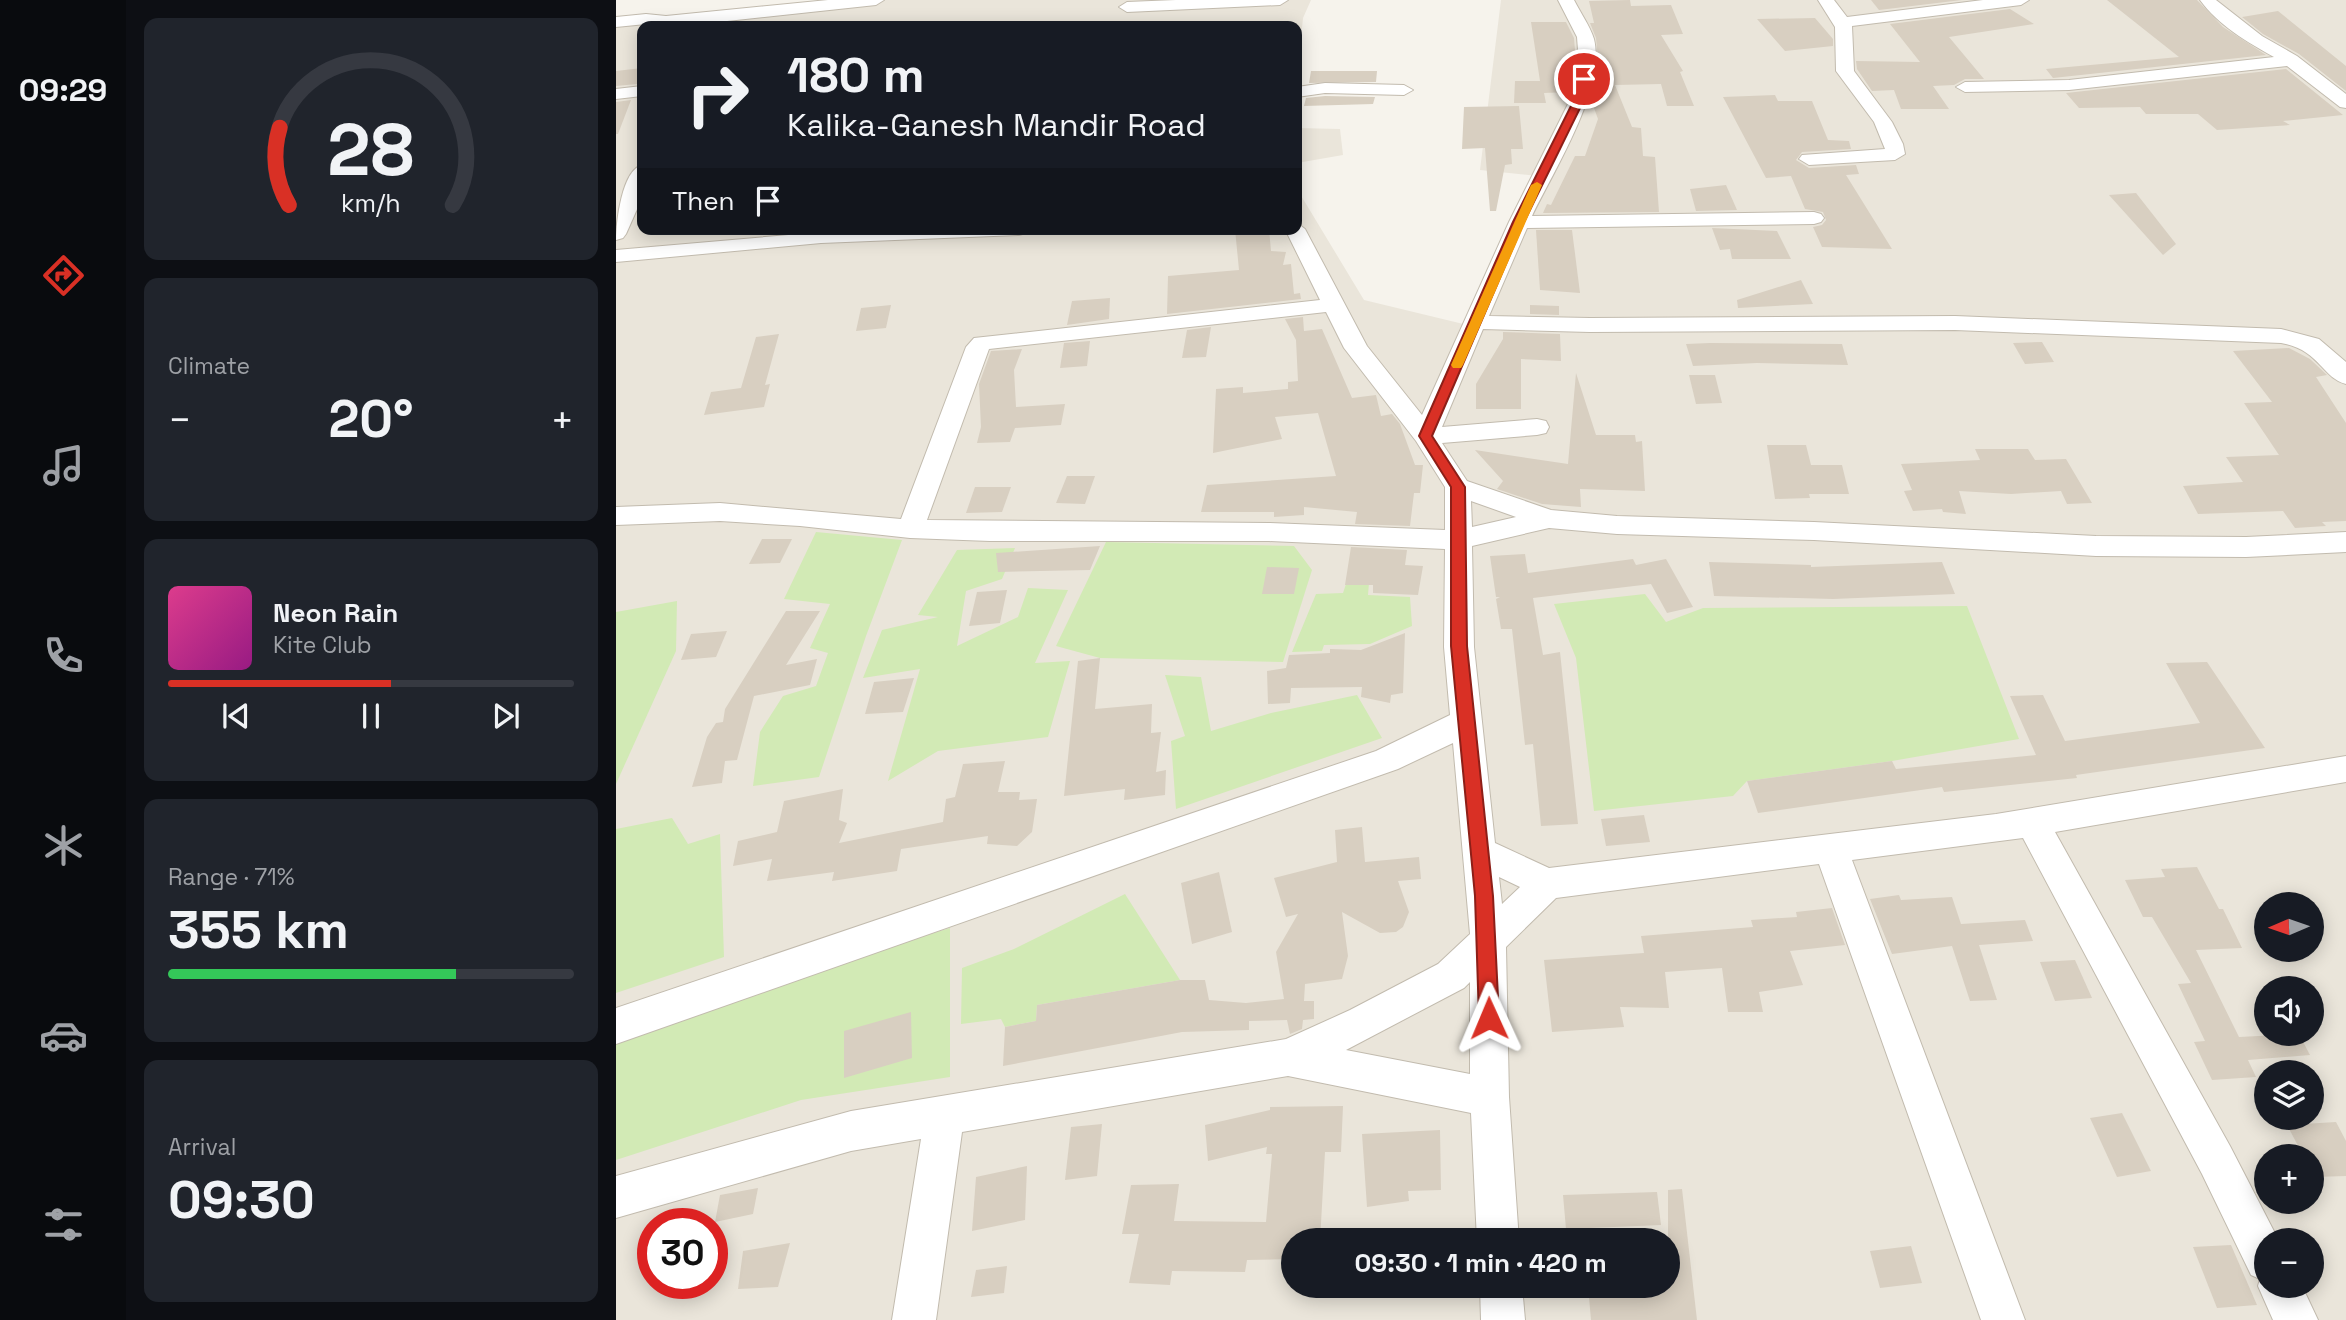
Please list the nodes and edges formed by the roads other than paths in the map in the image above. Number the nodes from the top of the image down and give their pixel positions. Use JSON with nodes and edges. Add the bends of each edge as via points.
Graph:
{"nodes":[{"id":1,"x":880,"y":0,"type":"edge"},
{"id":2,"x":1280,"y":0,"type":"edge"},
{"id":3,"x":1566,"y":0,"type":"edge"},
{"id":4,"x":1826,"y":0,"type":"edge"},
{"id":5,"x":2021,"y":0,"type":"edge"},
{"id":6,"x":2208,"y":0,"type":"edge"},
{"id":7,"x":1126,"y":3,"type":"edge"},
{"id":8,"x":792,"y":4,"type":"edge"},
{"id":9,"x":688,"y":21,"type":"edge"},
{"id":10,"x":1131,"y":21,"type":"edge"},
{"id":11,"x":616,"y":22,"type":"edge"},
{"id":12,"x":1844,"y":22,"type":"junction"},
{"id":13,"x":637,"y":23,"type":"edge"},
{"id":14,"x":2291,"y":60,"type":"junction"},
{"id":15,"x":1965,"y":87,"type":"dead end"},
{"id":16,"x":1404,"y":90,"type":"dead end"},
{"id":17,"x":1302,"y":91,"type":"edge"},
{"id":18,"x":637,"y":92,"type":"edge"},
{"id":19,"x":616,"y":94,"type":"edge"},
{"id":20,"x":2346,"y":103,"type":"edge"},
{"id":21,"x":1809,"y":159,"type":"dead end"},
{"id":22,"x":637,"y":185,"type":"edge"},
{"id":23,"x":1814,"y":218,"type":"dead end"},
{"id":24,"x":1518,"y":222,"type":"junction"},
{"id":25,"x":616,"y":234,"type":"edge"},
{"id":26,"x":870,"y":235,"type":"edge"},
{"id":27,"x":1298,"y":235,"type":"edge"},
{"id":28,"x":616,"y":256,"type":"edge"},
{"id":29,"x":1332,"y":305,"type":"junction"},
{"id":30,"x":1476,"y":322,"type":"junction"},
{"id":31,"x":2346,"y":377,"type":"edge"},
{"id":32,"x":1537,"y":428,"type":"dead end"},
{"id":33,"x":1425,"y":436,"type":"junction"},
{"id":34,"x":1458,"y":487,"type":"junction"},
{"id":35,"x":616,"y":516,"type":"edge"},
{"id":36,"x":1549,"y":519,"type":"junction"},
{"id":37,"x":910,"y":529,"type":"junction"},
{"id":38,"x":1457,"y":540,"type":"junction"},
{"id":39,"x":2346,"y":542,"type":"edge"},
{"id":40,"x":1465,"y":722,"type":"junction"},
{"id":41,"x":2346,"y":769,"type":"edge"},
{"id":42,"x":2032,"y":822,"type":"junction"},
{"id":43,"x":1830,"y":847,"type":"junction"},
{"id":44,"x":1480,"y":852,"type":"junction"},
{"id":45,"x":1547,"y":884,"type":"junction"},
{"id":46,"x":1488,"y":939,"type":"junction"},
{"id":47,"x":616,"y":1026,"type":"edge"},
{"id":48,"x":1288,"y":1057,"type":"junction"},
{"id":49,"x":1490,"y":1097,"type":"junction"},
{"id":50,"x":945,"y":1115,"type":"junction"},
{"id":51,"x":616,"y":1196,"type":"edge"},
{"id":52,"x":1497,"y":1228,"type":"edge"},
{"id":53,"x":2254,"y":1237,"type":"edge"},
{"id":54,"x":1502,"y":1298,"type":"edge"},
{"id":55,"x":2285,"y":1298,"type":"edge"},
{"id":56,"x":914,"y":1320,"type":"edge"},
{"id":57,"x":1503,"y":1320,"type":"edge"},
{"id":58,"x":2003,"y":1320,"type":"edge"},
{"id":59,"x":2296,"y":1320,"type":"edge"}],
"edges":[{"from":1,"to":8,"type":"street"},
{"from":2,"to":7,"type":"street"},
{"from":3,"to":24,"type":"street","via":[[1585,37],[1588,63],[1581,96]]},
{"from":4,"to":12,"type":"street"},
{"from":5,"to":12,"type":"street"},
{"from":6,"to":14,"type":"street","via":[[2256,40]]},
{"from":7,"to":10,"type":"street"},
{"from":8,"to":9,"type":"street"},
{"from":11,"to":13,"type":"street"},
{"from":12,"to":21,"type":"street","via":[[1844,71],[1882,123],[1895,155]]},
{"from":14,"to":15,"type":"street","via":[[2069,85]]},
{"from":14,"to":20,"type":"street"},
{"from":16,"to":17,"type":"street"},
{"from":18,"to":19,"type":"street"},
{"from":22,"to":25,"type":"street"},
{"from":23,"to":24,"type":"street"},
{"from":24,"to":30,"type":"street"},
{"from":26,"to":28,"type":"street"},
{"from":27,"to":29,"type":"street"},
{"from":29,"to":33,"type":"street","via":[[1356,348]]},
{"from":29,"to":37,"type":"street","via":[[982,342]]},
{"from":30,"to":31,"type":"street","via":[[1955,323],[2281,336],[2305,339]]},
{"from":30,"to":33,"type":"street"},
{"from":32,"to":33,"type":"street"},
{"from":33,"to":34,"type":"street"},
{"from":34,"to":36,"type":"street"},
{"from":34,"to":38,"type":"street"},
{"from":35,"to":37,"type":"street","via":[[720,512]]},
{"from":36,"to":38,"type":"street"},
{"from":36,"to":39,"type":"street","via":[[2096,546]]},
{"from":37,"to":38,"type":"street","via":[[1269,532]]},
{"from":38,"to":40,"type":"street"},
{"from":40,"to":44,"type":"street"},
{"from":40,"to":47,"type":"street","via":[[1387,760]]},
{"from":41,"to":42,"type":"street"},
{"from":42,"to":43,"type":"street"},
{"from":42,"to":53,"type":"street"},
{"from":43,"to":45,"type":"street"},
{"from":43,"to":58,"type":"street"},
{"from":44,"to":45,"type":"street"},
{"from":44,"to":46,"type":"street"},
{"from":45,"to":46,"type":"street"},
{"from":46,"to":48,"type":"street","via":[[1451,976]]},
{"from":46,"to":49,"type":"street"},
{"from":48,"to":49,"type":"street"},
{"from":48,"to":50,"type":"street"},
{"from":49,"to":52,"type":"street"},
{"from":50,"to":51,"type":"street","via":[[852,1131]]},
{"from":50,"to":56,"type":"street"},
{"from":54,"to":57,"type":"street"},
{"from":55,"to":59,"type":"street"}]}
